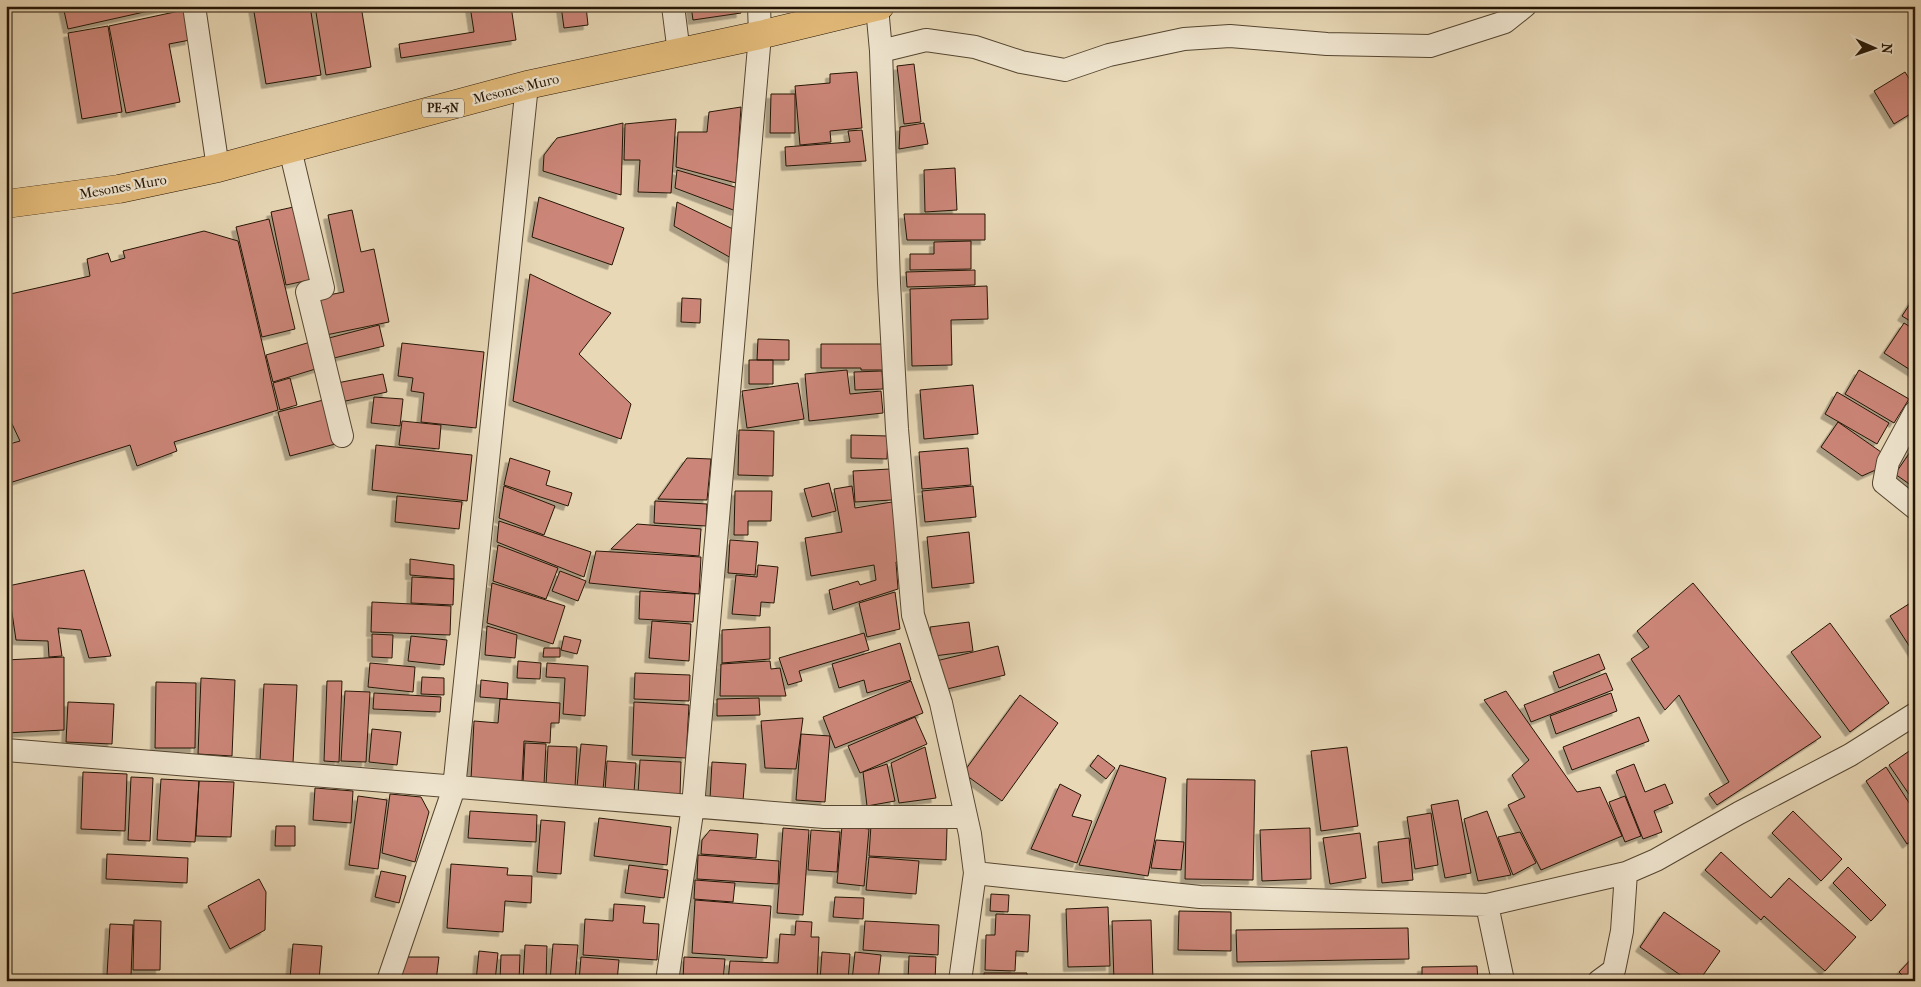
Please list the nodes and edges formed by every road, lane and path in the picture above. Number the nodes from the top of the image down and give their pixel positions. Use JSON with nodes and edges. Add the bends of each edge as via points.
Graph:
{"nodes":[{"id":1,"x":194,"y":6,"type":"edge"},
{"id":2,"x":673,"y":6,"type":"edge"},
{"id":3,"x":759,"y":6,"type":"edge"},
{"id":4,"x":1525,"y":6,"type":"edge"},
{"id":5,"x":878,"y":7,"type":"edge"},
{"id":6,"x":760,"y":35,"type":"junction"},
{"id":7,"x":881,"y":51,"type":"junction"},
{"id":8,"x":679,"y":52,"type":"junction"},
{"id":9,"x":527,"y":85,"type":"junction"},
{"id":10,"x":290,"y":149,"type":"junction"},
{"id":11,"x":218,"y":168,"type":"junction"},
{"id":12,"x":6,"y":204,"type":"edge"},
{"id":13,"x":1915,"y":412,"type":"edge"},
{"id":14,"x":342,"y":436,"type":"dead end"},
{"id":15,"x":1915,"y":508,"type":"edge"},
{"id":16,"x":1915,"y":714,"type":"edge"},
{"id":17,"x":6,"y":750,"type":"edge"},
{"id":18,"x":454,"y":788,"type":"junction"},
{"id":19,"x":693,"y":806,"type":"junction"},
{"id":20,"x":966,"y":817,"type":"junction"},
{"id":21,"x":975,"y":873,"type":"junction"},
{"id":22,"x":1626,"y":873,"type":"junction"},
{"id":23,"x":1487,"y":906,"type":"junction"},
{"id":24,"x":388,"y":981,"type":"edge"},
{"id":25,"x":666,"y":981,"type":"edge"},
{"id":26,"x":960,"y":981,"type":"edge"},
{"id":27,"x":1503,"y":981,"type":"edge"},
{"id":28,"x":1599,"y":981,"type":"edge"}],
"edges":[{"from":1,"to":11,"type":"street"},
{"from":2,"to":8,"type":"street"},
{"from":3,"to":6,"type":"street"},
{"from":4,"to":7,"type":"street","via":[[1505,22],[1430,46],[1328,44],[1230,36],[1165,43],[1109,55],[1064,70],[1021,62],[975,46],[926,40]]},
{"from":5,"to":6,"type":"highway","name":"Mesones Muro","number":"PE-5N"},
{"from":5,"to":7,"type":"street"},
{"from":6,"to":8,"type":"highway","name":"Mesones Muro","number":"PE-5N"},
{"from":6,"to":19,"type":"street"},
{"from":7,"to":20,"type":"street","via":[[897,419],[913,615],[941,703]]},
{"from":8,"to":9,"type":"highway","name":"Mesones Muro","number":"PE-5N"},
{"from":9,"to":10,"type":"highway","name":"Mesones Muro","number":"PE-5N"},
{"from":9,"to":18,"type":"street"},
{"from":10,"to":11,"type":"highway","name":"Mesones Muro","number":"PE-5N"},
{"from":10,"to":14,"type":"street","via":[[323,288],[307,292]]},
{"from":11,"to":12,"type":"highway","name":"Mesones Muro","number":"PE-5N","via":[[119,189]]},
{"from":13,"to":15,"type":"street","via":[[1888,462],[1884,483]]},
{"from":16,"to":22,"type":"street","via":[[1850,755]]},
{"from":17,"to":18,"type":"street"},
{"from":18,"to":19,"type":"street"},
{"from":18,"to":24,"type":"street"},
{"from":19,"to":20,"type":"street","via":[[824,817]]},
{"from":19,"to":25,"type":"street"},
{"from":20,"to":21,"type":"street"},
{"from":21,"to":23,"type":"street","via":[[1200,897]]},
{"from":21,"to":26,"type":"street"},
{"from":22,"to":23,"type":"street"},
{"from":22,"to":28,"type":"street","via":[[1622,931],[1614,970]]},
{"from":23,"to":27,"type":"street"}]}
